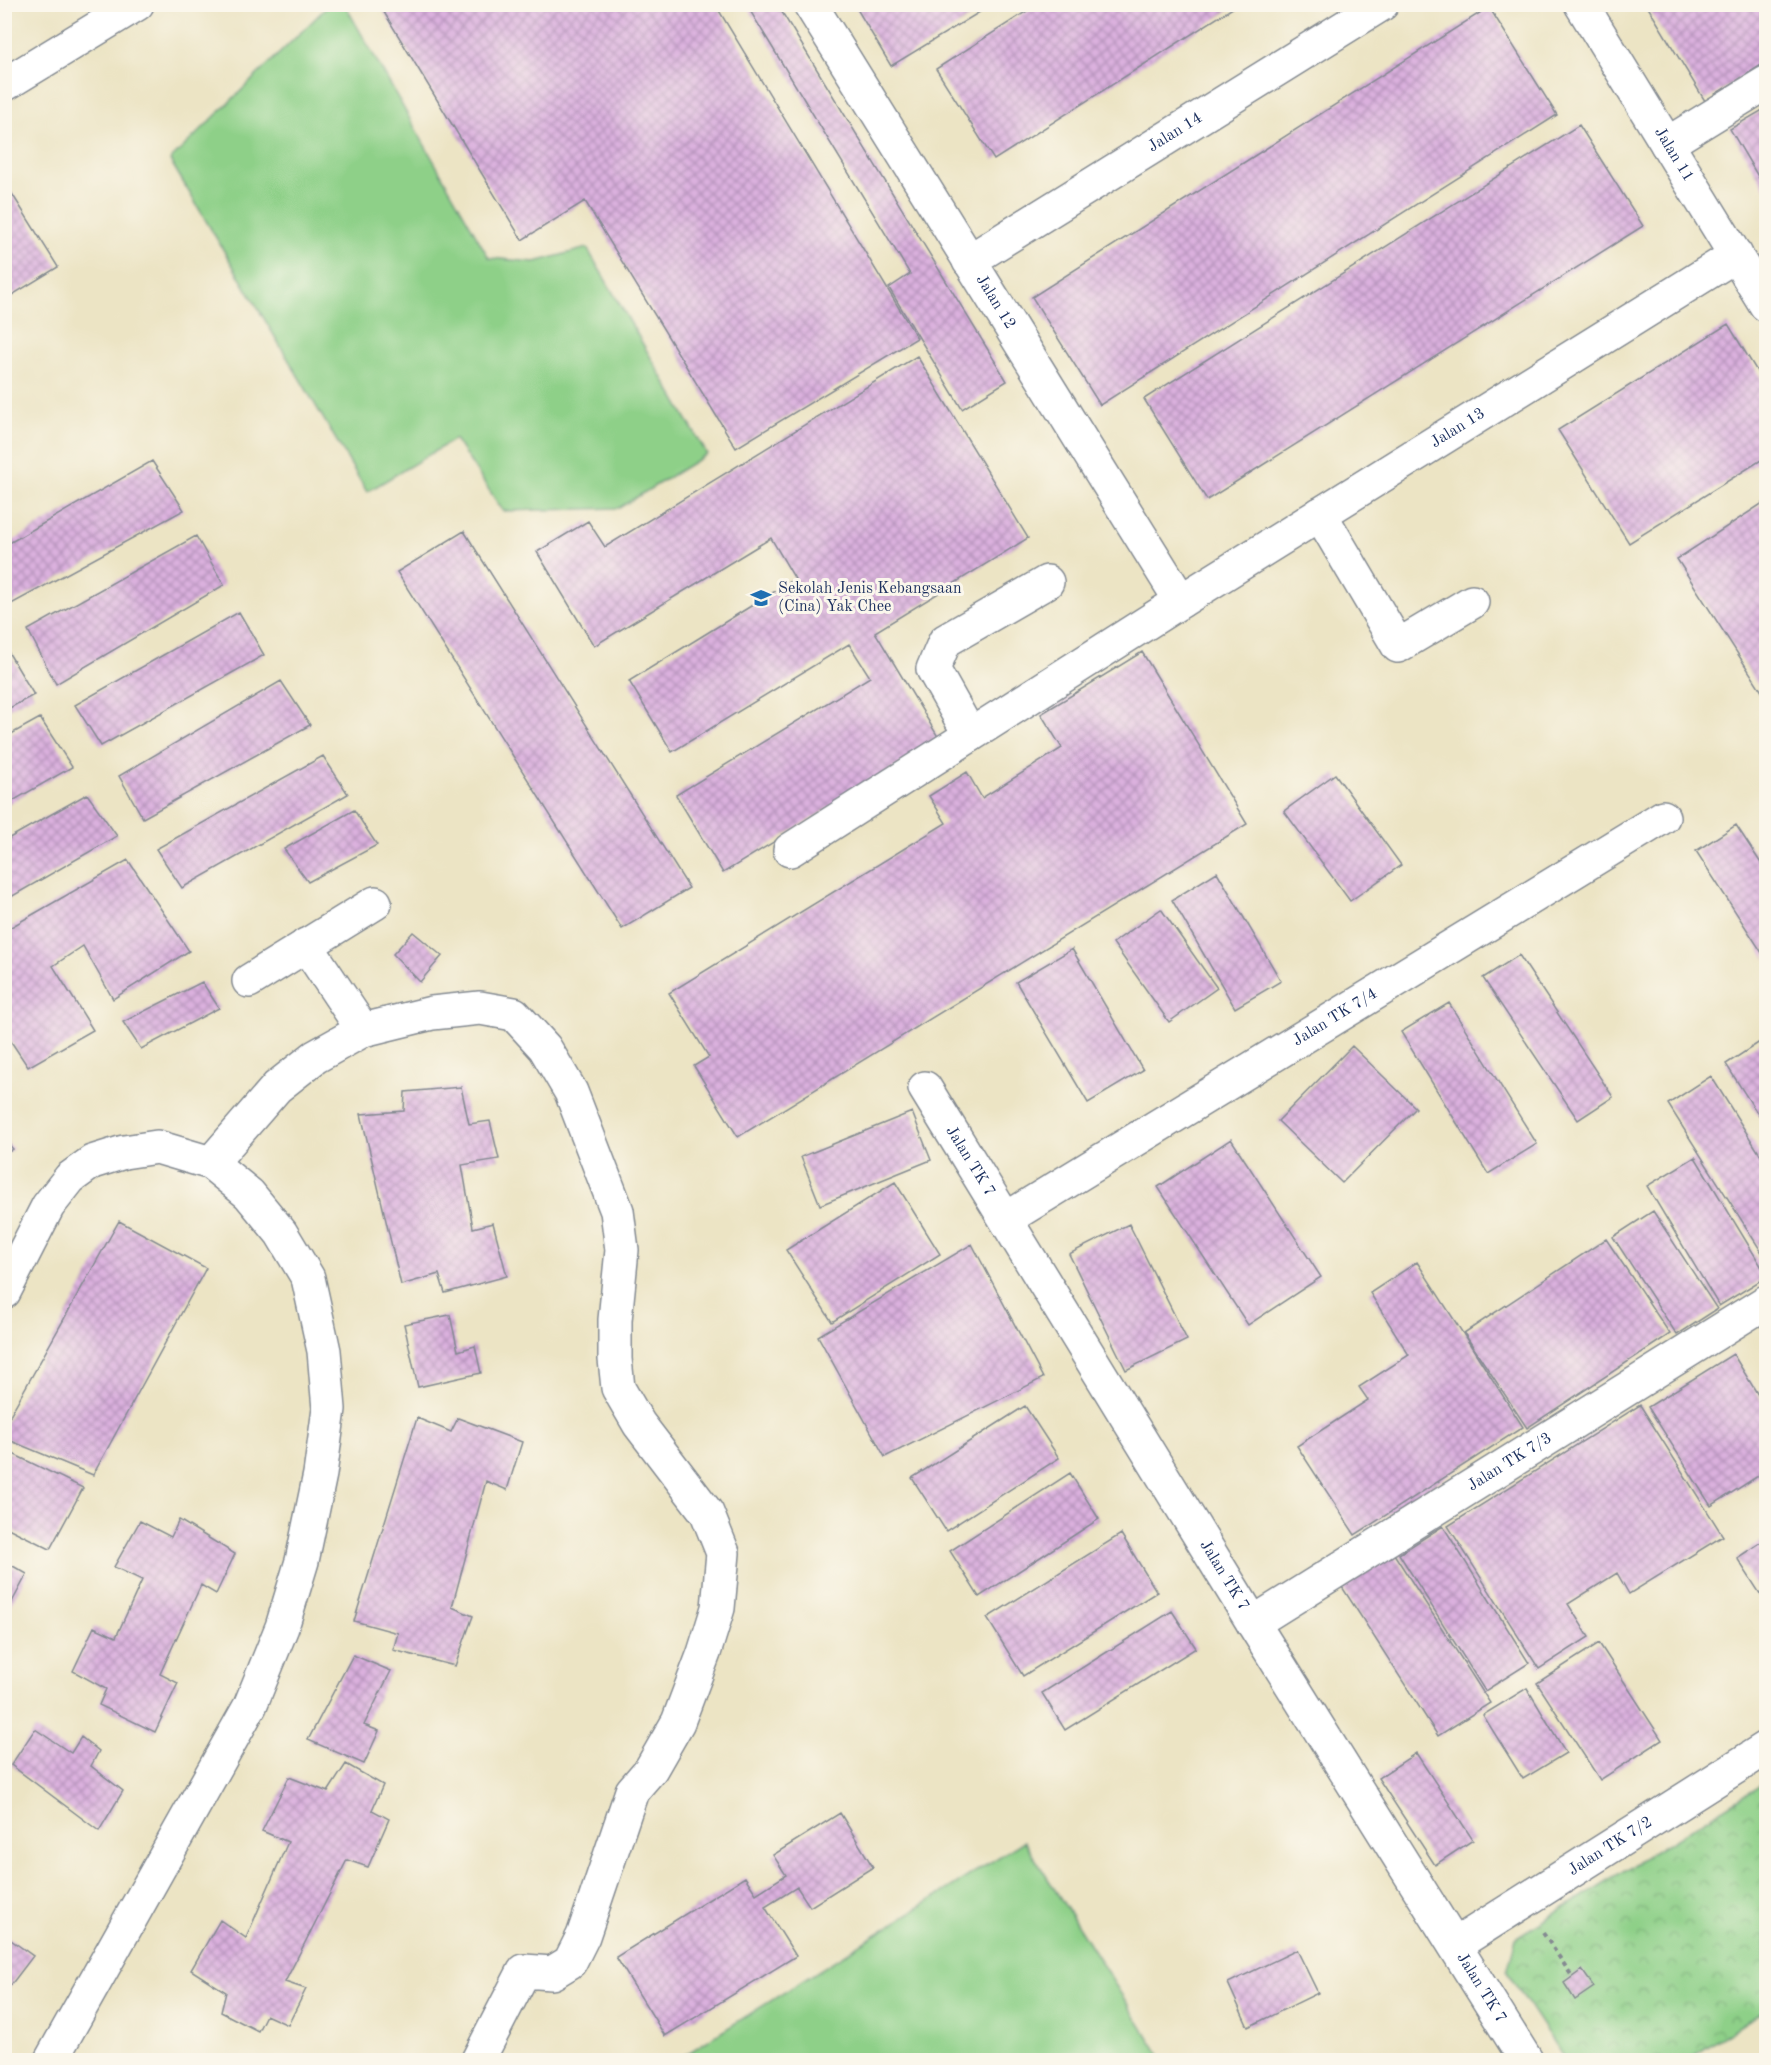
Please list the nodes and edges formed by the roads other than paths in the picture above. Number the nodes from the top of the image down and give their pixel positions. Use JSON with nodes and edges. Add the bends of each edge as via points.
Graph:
{"nodes":[{"id":1,"x":137,"y":4,"type":"edge"},
{"id":2,"x":810,"y":4,"type":"edge"},
{"id":3,"x":1382,"y":4,"type":"edge"},
{"id":4,"x":1581,"y":4,"type":"edge"},
{"id":5,"x":1767,"y":83,"type":"edge"},
{"id":6,"x":4,"y":85,"type":"edge"},
{"id":7,"x":1667,"y":144,"type":"junction"},
{"id":8,"x":1736,"y":255,"type":"junction"},
{"id":9,"x":969,"y":261,"type":"junction"},
{"id":10,"x":1767,"y":305,"type":"edge"},
{"id":11,"x":1320,"y":514,"type":"junction"},
{"id":12,"x":1047,"y":582,"type":"dead end"},
{"id":13,"x":1181,"y":600,"type":"junction"},
{"id":14,"x":1472,"y":602,"type":"dead end"},
{"id":15,"x":970,"y":735,"type":"junction"},
{"id":16,"x":1663,"y":818,"type":"dead end"},
{"id":17,"x":789,"y":850,"type":"dead end"},
{"id":18,"x":375,"y":903,"type":"dead end"},
{"id":19,"x":306,"y":945,"type":"junction"},
{"id":20,"x":249,"y":981,"type":"dead end"},
{"id":21,"x":363,"y":1030,"type":"junction"},
{"id":22,"x":925,"y":1088,"type":"dead end"},
{"id":23,"x":211,"y":1163,"type":"junction"},
{"id":24,"x":1006,"y":1220,"type":"junction"},
{"id":25,"x":4,"y":1292,"type":"edge"},
{"id":26,"x":1767,"y":1302,"type":"edge"},
{"id":27,"x":1253,"y":1623,"type":"junction"},
{"id":28,"x":1767,"y":1748,"type":"edge"},
{"id":29,"x":1455,"y":1946,"type":"junction"},
{"id":30,"x":51,"y":2061,"type":"edge"},
{"id":31,"x":478,"y":2061,"type":"edge"},
{"id":32,"x":1526,"y":2061,"type":"edge"}],
"edges":[{"from":1,"to":6,"type":"street"},
{"from":2,"to":9,"type":"street","name":"Jalan 12"},
{"from":3,"to":9,"type":"street","name":"Jalan 14"},
{"from":4,"to":7,"type":"street","name":"Jalan 11"},
{"from":5,"to":7,"type":"street"},
{"from":7,"to":8,"type":"street","name":"Jalan 11"},
{"from":8,"to":10,"type":"street","name":"Jalan 11"},
{"from":8,"to":11,"type":"street","name":"Jalan 13"},
{"from":9,"to":13,"type":"street","name":"Jalan 12"},
{"from":11,"to":13,"type":"street","name":"Jalan 13"},
{"from":11,"to":14,"type":"street","via":[[1398,646]]},
{"from":12,"to":15,"type":"street","via":[[945,641],[933,669]]},
{"from":13,"to":15,"type":"street","name":"Jalan 13"},
{"from":15,"to":17,"type":"street","name":"Jalan 13"},
{"from":16,"to":24,"type":"street","name":"Jalan TK 7/4"},
{"from":18,"to":19,"type":"street"},
{"from":19,"to":20,"type":"street"},
{"from":19,"to":21,"type":"street"},
{"from":21,"to":23,"type":"street","via":[[315,1058],[277,1087]]},
{"from":21,"to":31,"type":"street","via":[[432,1013],[480,1008],[514,1014],[545,1048],[571,1092],[617,1211],[622,1251],[615,1320],[618,1388],[639,1424],[707,1514],[723,1553],[718,1608],[704,1653],[678,1722],[651,1769],[632,1791],[570,1962],[552,1973],[524,1971]]},
{"from":22,"to":24,"type":"street","name":"Jalan TK 7"},
{"from":23,"to":25,"type":"street","via":[[157,1147],[92,1162],[70,1178],[48,1206]]},
{"from":23,"to":30,"type":"street","via":[[249,1194],[281,1233],[308,1278],[324,1351],[329,1409],[320,1474],[302,1561],[282,1627],[250,1706]]},
{"from":24,"to":27,"type":"street","name":"Jalan TK 7"},
{"from":26,"to":27,"type":"street","name":"Jalan TK 7/3"},
{"from":27,"to":29,"type":"street","name":"Jalan TK 7"},
{"from":28,"to":29,"type":"street","name":"Jalan TK 7/2"},
{"from":29,"to":32,"type":"street","name":"Jalan TK 7"}]}
